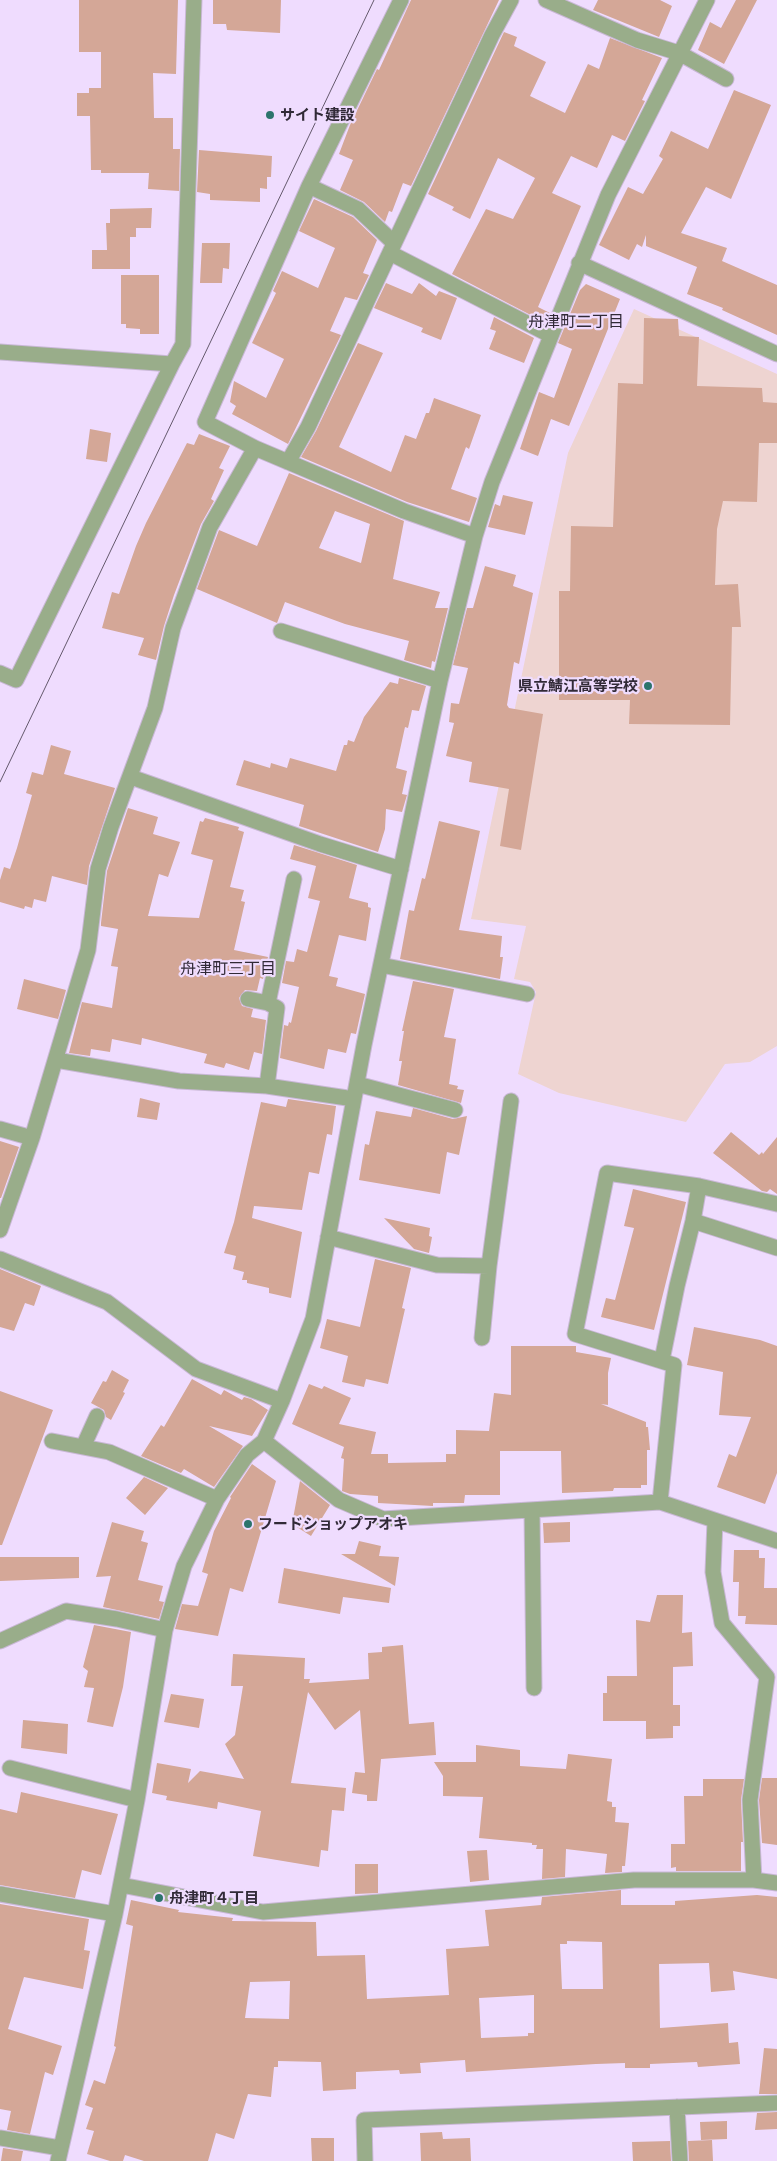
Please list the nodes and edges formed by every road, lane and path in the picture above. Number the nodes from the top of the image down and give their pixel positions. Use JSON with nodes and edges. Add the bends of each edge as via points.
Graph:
{"nodes":[{"id":1,"x":194,"y":0,"type":"edge"},
{"id":2,"x":400,"y":0,"type":"edge"},
{"id":3,"x":512,"y":0,"type":"edge"},
{"id":4,"x":546,"y":0,"type":"edge"},
{"id":5,"x":708,"y":0,"type":"edge"},
{"id":6,"x":679,"y":53,"type":"junction"},
{"id":7,"x":726,"y":80,"type":"dead end"},
{"id":8,"x":309,"y":186,"type":"junction"},
{"id":9,"x":392,"y":248,"type":"junction"},
{"id":10,"x":579,"y":263,"type":"junction"},
{"id":11,"x":550,"y":335,"type":"junction"},
{"id":12,"x":0,"y":352,"type":"edge"},
{"id":13,"x":777,"y":354,"type":"edge"},
{"id":14,"x":172,"y":364,"type":"junction"},
{"id":15,"x":256,"y":448,"type":"junction"},
{"id":16,"x":288,"y":462,"type":"junction"},
{"id":17,"x":475,"y":536,"type":"junction"},
{"id":18,"x":281,"y":631,"type":"dead end"},
{"id":19,"x":0,"y":673,"type":"edge"},
{"id":20,"x":440,"y":682,"type":"junction"},
{"id":21,"x":131,"y":777,"type":"junction"},
{"id":22,"x":402,"y":869,"type":"junction"},
{"id":23,"x":294,"y":879,"type":"dead end"},
{"id":24,"x":382,"y":965,"type":"junction"},
{"id":25,"x":527,"y":994,"type":"dead end"},
{"id":26,"x":248,"y":999,"type":"dead end"},
{"id":27,"x":268,"y":1003,"type":"junction"},
{"id":28,"x":56,"y":1060,"type":"junction"},
{"id":29,"x":267,"y":1086,"type":"junction"},
{"id":30,"x":356,"y":1091,"type":"junction"},
{"id":31,"x":511,"y":1101,"type":"dead end"},
{"id":32,"x":455,"y":1110,"type":"dead end"},
{"id":33,"x":0,"y":1129,"type":"edge"},
{"id":34,"x":32,"y":1138,"type":"junction"},
{"id":35,"x":699,"y":1186,"type":"junction"},
{"id":36,"x":777,"y":1204,"type":"edge"},
{"id":37,"x":693,"y":1222,"type":"junction"},
{"id":38,"x":0,"y":1230,"type":"edge"},
{"id":39,"x":328,"y":1238,"type":"junction"},
{"id":40,"x":777,"y":1248,"type":"edge"},
{"id":41,"x":0,"y":1258,"type":"edge"},
{"id":42,"x":489,"y":1266,"type":"junction"},
{"id":43,"x":482,"y":1338,"type":"dead end"},
{"id":44,"x":662,"y":1360,"type":"junction"},
{"id":45,"x":282,"y":1401,"type":"junction"},
{"id":46,"x":97,"y":1416,"type":"dead end"},
{"id":47,"x":52,"y":1441,"type":"dead end"},
{"id":48,"x":264,"y":1441,"type":"junction"},
{"id":49,"x":83,"y":1447,"type":"junction"},
{"id":50,"x":217,"y":1499,"type":"junction"},
{"id":51,"x":660,"y":1502,"type":"junction"},
{"id":52,"x":532,"y":1511,"type":"junction"},
{"id":53,"x":715,"y":1522,"type":"junction"},
{"id":54,"x":777,"y":1541,"type":"edge"},
{"id":55,"x":165,"y":1630,"type":"junction"},
{"id":56,"x":0,"y":1641,"type":"edge"},
{"id":57,"x":534,"y":1688,"type":"dead end"},
{"id":58,"x":10,"y":1768,"type":"dead end"},
{"id":59,"x":138,"y":1800,"type":"junction"},
{"id":60,"x":754,"y":1880,"type":"junction"},
{"id":61,"x":777,"y":1883,"type":"edge"},
{"id":62,"x":121,"y":1885,"type":"junction"},
{"id":63,"x":0,"y":1894,"type":"edge"},
{"id":64,"x":115,"y":1914,"type":"junction"},
{"id":65,"x":777,"y":2103,"type":"edge"},
{"id":66,"x":677,"y":2107,"type":"junction"},
{"id":67,"x":0,"y":2138,"type":"edge"},
{"id":68,"x":59,"y":2154,"type":"edge"},
{"id":69,"x":365,"y":2161,"type":"edge"},
{"id":70,"x":680,"y":2161,"type":"edge"}],
"edges":[{"from":1,"to":14,"type":"street","via":[[182,344]]},
{"from":2,"to":8,"type":"street"},
{"from":3,"to":9,"type":"street","via":[[492,35]]},
{"from":4,"to":6,"type":"street","via":[[637,40]]},
{"from":5,"to":6,"type":"street"},
{"from":6,"to":7,"type":"street"},
{"from":6,"to":10,"type":"street","via":[[608,195]]},
{"from":8,"to":9,"type":"street","via":[[358,209]]},
{"from":8,"to":15,"type":"street","via":[[205,422]]},
{"from":9,"to":11,"type":"street"},
{"from":9,"to":16,"type":"street","via":[[308,427]]},
{"from":10,"to":11,"type":"street"},
{"from":10,"to":13,"type":"street"},
{"from":11,"to":17,"type":"street","via":[[492,482]]},
{"from":12,"to":14,"type":"street"},
{"from":14,"to":19,"type":"street","via":[[16,680]]},
{"from":15,"to":16,"type":"street"},
{"from":15,"to":21,"type":"street","via":[[210,527],[190,577],[173,628],[155,708]]},
{"from":16,"to":17,"type":"street","via":[[404,511]]},
{"from":17,"to":20,"type":"street"},
{"from":18,"to":20,"type":"street"},
{"from":20,"to":22,"type":"street"},
{"from":21,"to":22,"type":"street","via":[[320,844]]},
{"from":21,"to":28,"type":"street","via":[[98,869],[88,950]]},
{"from":22,"to":24,"type":"street"},
{"from":23,"to":27,"type":"street"},
{"from":24,"to":25,"type":"street"},
{"from":24,"to":30,"type":"street"},
{"from":26,"to":27,"type":"street"},
{"from":27,"to":29,"type":"street","via":[[277,1008]]},
{"from":28,"to":29,"type":"street","via":[[179,1081]]},
{"from":28,"to":34,"type":"street"},
{"from":29,"to":30,"type":"street"},
{"from":30,"to":32,"type":"street"},
{"from":30,"to":39,"type":"street"},
{"from":31,"to":42,"type":"street"},
{"from":33,"to":34,"type":"street"},
{"from":34,"to":38,"type":"street"},
{"from":35,"to":36,"type":"street"},
{"from":35,"to":37,"type":"street"},
{"from":35,"to":44,"type":"street","via":[[607,1173],[575,1334]]},
{"from":37,"to":40,"type":"street"},
{"from":37,"to":44,"type":"street","via":[[676,1286]]},
{"from":39,"to":42,"type":"street","via":[[437,1265]]},
{"from":39,"to":45,"type":"street","via":[[313,1319]]},
{"from":41,"to":45,"type":"street","via":[[107,1302],[196,1369]]},
{"from":42,"to":43,"type":"street"},
{"from":44,"to":51,"type":"street","via":[[674,1365]]},
{"from":45,"to":48,"type":"street"},
{"from":46,"to":49,"type":"street"},
{"from":47,"to":49,"type":"street"},
{"from":48,"to":50,"type":"street","via":[[247,1455]]},
{"from":48,"to":52,"type":"street","via":[[339,1500],[383,1519]]},
{"from":49,"to":50,"type":"street","via":[[109,1452]]},
{"from":50,"to":55,"type":"street","via":[[184,1566]]},
{"from":51,"to":52,"type":"street"},
{"from":51,"to":53,"type":"street"},
{"from":52,"to":57,"type":"street"},
{"from":53,"to":54,"type":"street"},
{"from":53,"to":60,"type":"street","via":[[713,1572],[722,1623],[767,1677],[750,1800]]},
{"from":55,"to":56,"type":"street","via":[[66,1611]]},
{"from":55,"to":59,"type":"street"},
{"from":58,"to":59,"type":"street"},
{"from":59,"to":62,"type":"street"},
{"from":60,"to":61,"type":"street"},
{"from":60,"to":62,"type":"street","via":[[634,1880],[263,1912]]},
{"from":62,"to":64,"type":"street"},
{"from":63,"to":64,"type":"street"},
{"from":64,"to":68,"type":"street"},
{"from":65,"to":66,"type":"street"},
{"from":66,"to":69,"type":"street","via":[[364,2120]]},
{"from":66,"to":70,"type":"street"},
{"from":67,"to":68,"type":"street"}]}
